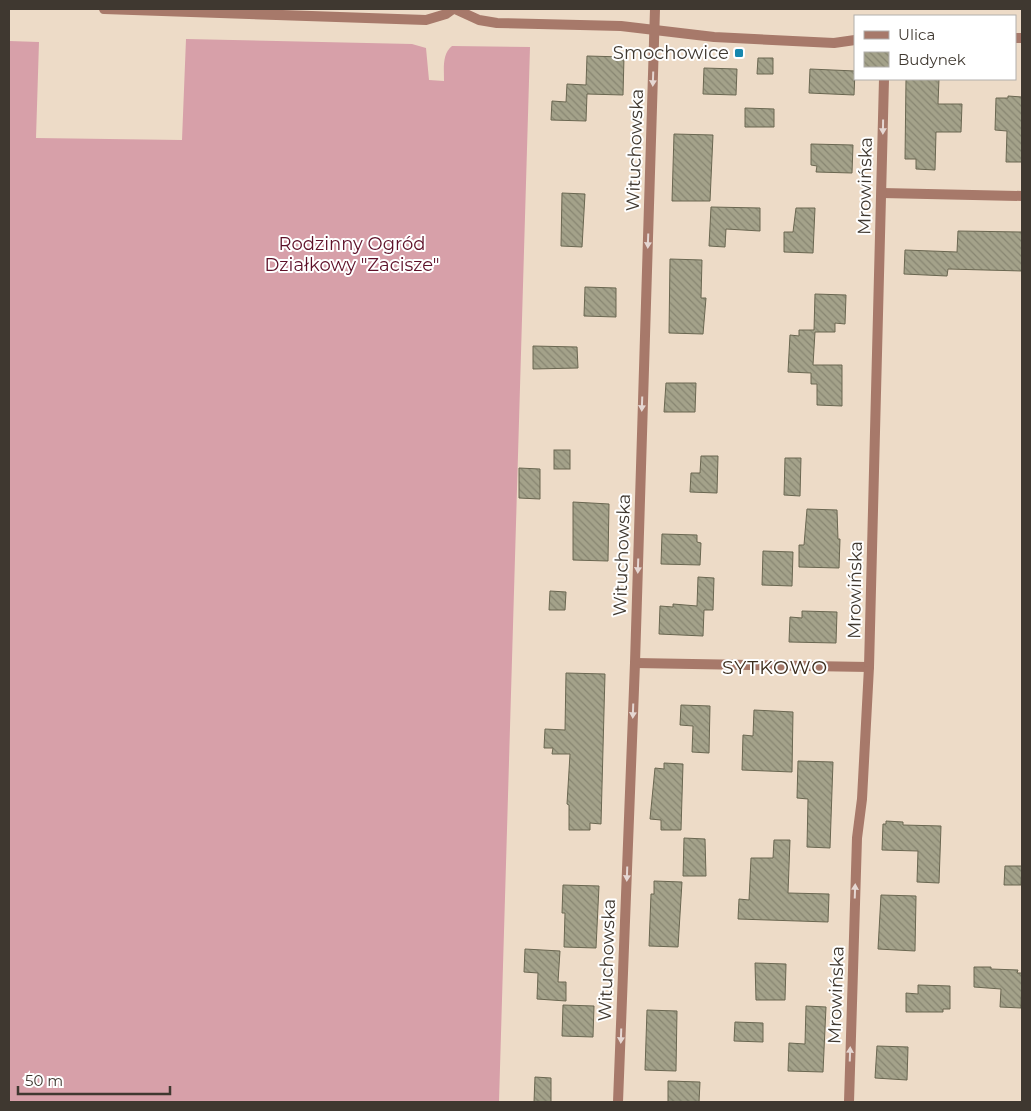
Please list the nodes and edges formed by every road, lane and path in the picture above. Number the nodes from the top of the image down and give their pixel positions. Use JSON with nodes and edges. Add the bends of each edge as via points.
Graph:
{"nodes":[{"id":1,"x":104,"y":9,"type":"edge"},
{"id":2,"x":454,"y":9,"type":"edge"},
{"id":3,"x":655,"y":9,"type":"edge"},
{"id":4,"x":655,"y":30,"type":"junction"},
{"id":5,"x":854,"y":40,"type":"edge"},
{"id":6,"x":884,"y":80,"type":"edge"},
{"id":7,"x":882,"y":193,"type":"junction"},
{"id":8,"x":1022,"y":196,"type":"edge"},
{"id":9,"x":635,"y":663,"type":"junction"},
{"id":10,"x":869,"y":668,"type":"junction"},
{"id":11,"x":618,"y":1102,"type":"edge"},
{"id":12,"x":849,"y":1102,"type":"edge"}],
"edges":[{"from":1,"to":2,"type":"street","via":[[426,20]]},
{"from":2,"to":4,"type":"street","via":[[479,20],[497,23]]},
{"from":3,"to":4,"type":"street","name":"Wituchowska"},
{"from":4,"to":5,"type":"street","via":[[714,37],[834,43]]},
{"from":4,"to":9,"type":"street","name":"Wituchowska","one_way":true},
{"from":6,"to":7,"type":"street","name":"Mrowińska","one_way":true},
{"from":7,"to":8,"type":"street"},
{"from":7,"to":10,"type":"street","name":"Mrowińska"},
{"from":9,"to":10,"type":"street"},
{"from":9,"to":11,"type":"street","name":"Wituchowska","one_way":true},
{"from":12,"to":10,"type":"street","name":"Mrowińska","one_way":true,"via":[[857,838]]}]}
